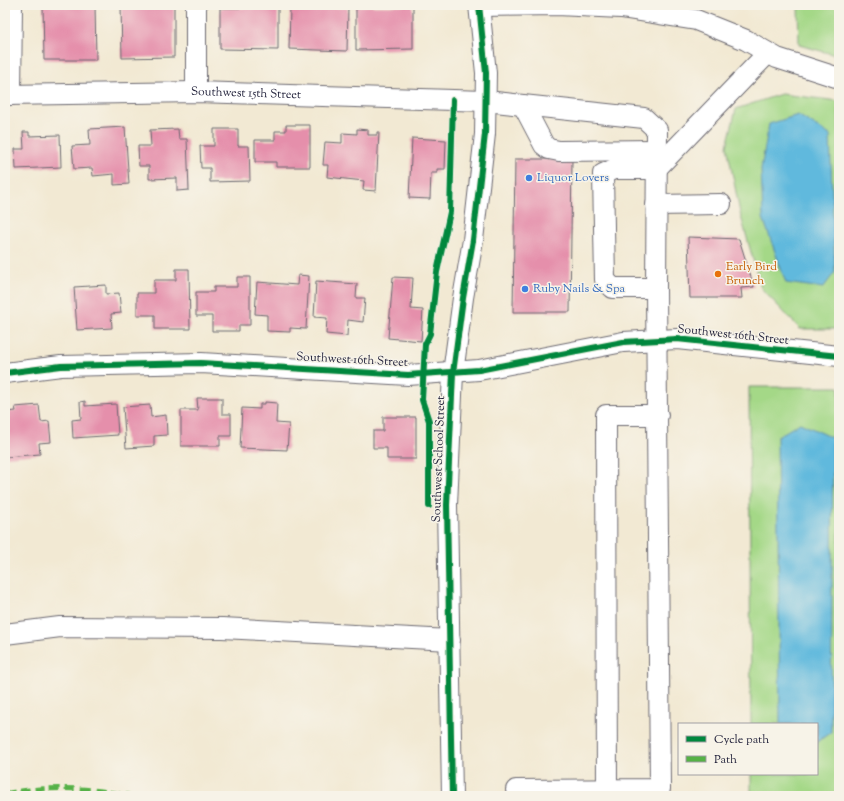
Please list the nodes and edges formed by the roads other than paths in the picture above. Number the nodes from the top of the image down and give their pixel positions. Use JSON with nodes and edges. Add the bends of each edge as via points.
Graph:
{"nodes":[{"id":1,"x":12,"y":5,"type":"edge"},
{"id":2,"x":196,"y":5,"type":"edge"},
{"id":3,"x":479,"y":6,"type":"edge"},
{"id":4,"x":768,"y":53,"type":"junction"},
{"id":5,"x":837,"y":75,"type":"edge"},
{"id":6,"x":196,"y":92,"type":"junction"},
{"id":7,"x":8,"y":95,"type":"edge"},
{"id":8,"x":486,"y":101,"type":"junction"},
{"id":9,"x":523,"y":105,"type":"junction"},
{"id":10,"x":656,"y":160,"type":"junction"},
{"id":11,"x":721,"y":204,"type":"dead end"},
{"id":12,"x":656,"y":205,"type":"junction"},
{"id":13,"x":656,"y":288,"type":"junction"},
{"id":14,"x":657,"y":340,"type":"junction"},
{"id":15,"x":839,"y":356,"type":"edge"},
{"id":16,"x":453,"y":372,"type":"junction"},
{"id":17,"x":5,"y":373,"type":"edge"},
{"id":18,"x":658,"y":415,"type":"junction"},
{"id":19,"x":5,"y":634,"type":"edge"},
{"id":20,"x":450,"y":640,"type":"junction"},
{"id":21,"x":516,"y":790,"type":"dead end"},
{"id":22,"x":607,"y":793,"type":"edge"},
{"id":23,"x":452,"y":796,"type":"edge"}],
"edges":[{"from":1,"to":7,"type":"street"},
{"from":2,"to":6,"type":"street"},
{"from":3,"to":4,"type":"street","via":[[557,5],[621,8],[696,20],[746,40]]},
{"from":3,"to":8,"type":"street","name":"Southwest School Street","via":[[486,73]]},
{"from":4,"to":5,"type":"street","via":[[818,73]]},
{"from":4,"to":10,"type":"street"},
{"from":6,"to":7,"type":"street","name":"Southwest 15th Street"},
{"from":6,"to":8,"type":"street","name":"Southwest 15th Street"},
{"from":8,"to":9,"type":"street","name":"Southwest 15th Street"},
{"from":8,"to":16,"type":"street","name":"Southwest School Street","via":[[480,187]]},
{"from":9,"to":10,"type":"street","via":[[544,145],[550,150]]},
{"from":9,"to":10,"type":"street","name":"Southwest 15th Street","via":[[644,118],[657,130]]},
{"from":10,"to":12,"type":"street"},
{"from":10,"to":13,"type":"street","via":[[614,169],[603,174],[604,280],[613,288]]},
{"from":11,"to":12,"type":"street"},
{"from":12,"to":13,"type":"street"},
{"from":13,"to":14,"type":"street"},
{"from":14,"to":15,"type":"street","name":"Southwest 16th Street","via":[[713,341],[778,351]]},
{"from":14,"to":16,"type":"street","name":"Southwest 16th Street","via":[[623,342],[481,370]]},
{"from":14,"to":18,"type":"street"},
{"from":16,"to":17,"type":"street","name":"Southwest 16th Street","via":[[408,375],[201,363],[61,366]]},
{"from":16,"to":20,"type":"street","name":"Southwest School Street","via":[[447,505]]},
{"from":18,"to":22,"type":"street","via":[[660,789]]},
{"from":18,"to":22,"type":"street","via":[[606,415]]},
{"from":19,"to":20,"type":"street","via":[[60,627],[222,628]]},
{"from":20,"to":23,"type":"street","name":"Southwest School Street"},
{"from":21,"to":22,"type":"street"}]}
